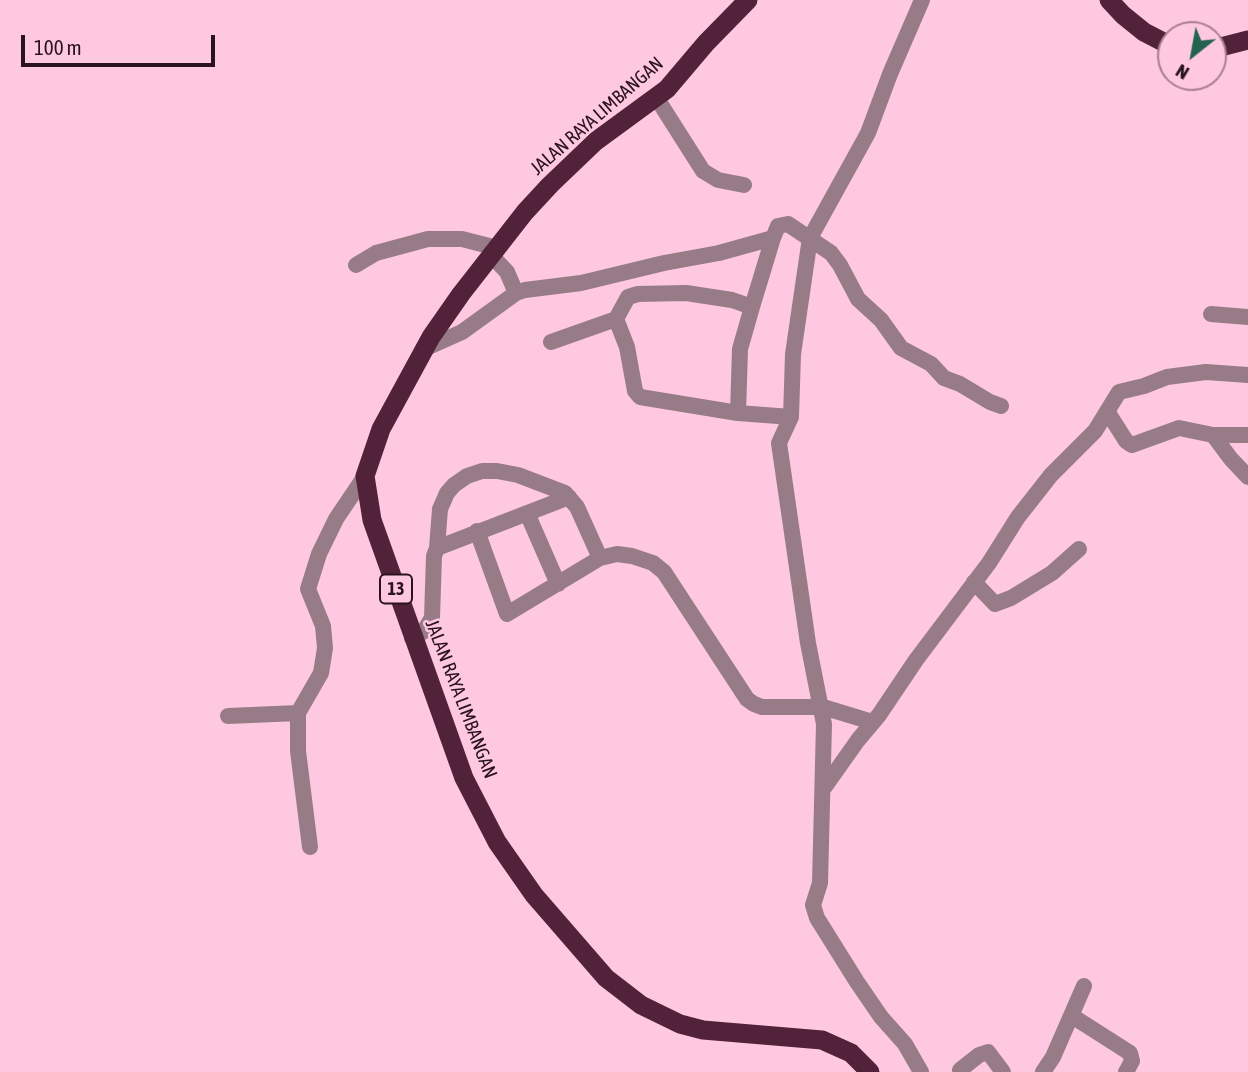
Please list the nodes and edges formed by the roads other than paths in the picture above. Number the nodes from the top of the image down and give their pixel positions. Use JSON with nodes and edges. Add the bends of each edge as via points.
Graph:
{"nodes":[{"id":1,"x":748,"y":0,"type":"edge"},
{"id":2,"x":922,"y":0,"type":"edge"},
{"id":3,"x":1109,"y":0,"type":"edge"},
{"id":4,"x":1157,"y":39,"type":"edge"},
{"id":5,"x":1248,"y":40,"type":"edge"},
{"id":6,"x":1227,"y":45,"type":"edge"},
{"id":7,"x":656,"y":97,"type":"junction"},
{"id":8,"x":744,"y":185,"type":"dead end"},
{"id":9,"x":773,"y":238,"type":"junction"},
{"id":10,"x":810,"y":238,"type":"junction"},
{"id":11,"x":494,"y":251,"type":"junction"},
{"id":12,"x":356,"y":265,"type":"dead end"},
{"id":13,"x":516,"y":293,"type":"junction"},
{"id":14,"x":752,"y":307,"type":"junction"},
{"id":15,"x":1211,"y":314,"type":"dead end"},
{"id":16,"x":1248,"y":317,"type":"edge"},
{"id":17,"x":616,"y":319,"type":"junction"},
{"id":18,"x":551,"y":342,"type":"dead end"},
{"id":19,"x":424,"y":349,"type":"junction"},
{"id":20,"x":1248,"y":375,"type":"edge"},
{"id":21,"x":1001,"y":406,"type":"dead end"},
{"id":22,"x":1107,"y":411,"type":"junction"},
{"id":23,"x":738,"y":413,"type":"junction"},
{"id":24,"x":791,"y":417,"type":"junction"},
{"id":25,"x":1213,"y":435,"type":"junction"},
{"id":26,"x":1248,"y":435,"type":"edge"},
{"id":27,"x":365,"y":476,"type":"junction"},
{"id":28,"x":1248,"y":477,"type":"edge"},
{"id":29,"x":569,"y":497,"type":"junction"},
{"id":30,"x":527,"y":513,"type":"junction"},
{"id":31,"x":477,"y":531,"type":"junction"},
{"id":32,"x":437,"y":548,"type":"junction"},
{"id":33,"x":1079,"y":549,"type":"dead end"},
{"id":34,"x":600,"y":558,"type":"junction"},
{"id":35,"x":974,"y":582,"type":"junction"},
{"id":36,"x":558,"y":584,"type":"junction"},
{"id":37,"x":412,"y":638,"type":"junction"},
{"id":38,"x":823,"y":708,"type":"junction"},
{"id":39,"x":298,"y":713,"type":"junction"},
{"id":40,"x":228,"y":716,"type":"dead end"},
{"id":41,"x":872,"y":722,"type":"junction"},
{"id":42,"x":824,"y":789,"type":"junction"},
{"id":43,"x":310,"y":847,"type":"dead end"},
{"id":44,"x":1084,"y":986,"type":"dead end"},
{"id":45,"x":1072,"y":1016,"type":"junction"},
{"id":46,"x":960,"y":1070,"type":"dead end"},
{"id":47,"x":870,"y":1072,"type":"edge"},
{"id":48,"x":920,"y":1072,"type":"edge"},
{"id":49,"x":1003,"y":1072,"type":"edge"},
{"id":50,"x":1043,"y":1072,"type":"edge"},
{"id":51,"x":1126,"y":1072,"type":"edge"}],
"edges":[{"from":1,"to":7,"type":"highway","name":"JALAN RAYA LIMBANGAN","number":"13"},
{"from":2,"to":10,"type":"street","via":[[868,133]]},
{"from":3,"to":4,"type":"highway"},
{"from":5,"to":6,"type":"highway"},
{"from":7,"to":8,"type":"street","via":[[703,171],[718,180]]},
{"from":7,"to":11,"type":"highway","name":"JALAN RAYA LIMBANGAN","number":"13","via":[[596,141],[550,185]]},
{"from":9,"to":10,"type":"street","via":[[783,223]]},
{"from":9,"to":13,"type":"street","via":[[580,283]]},
{"from":9,"to":14,"type":"street"},
{"from":10,"to":21,"type":"street","via":[[831,253],[858,299],[901,348],[931,364],[944,378]]},
{"from":10,"to":24,"type":"street","via":[[793,354]]},
{"from":11,"to":12,"type":"street","via":[[462,239],[428,239],[376,253]]},
{"from":11,"to":13,"type":"street"},
{"from":11,"to":19,"type":"highway","name":"JALAN RAYA LIMBANGAN","number":"13"},
{"from":13,"to":19,"type":"street","via":[[462,332]]},
{"from":14,"to":17,"type":"street","via":[[686,293],[638,294],[628,297]]},
{"from":14,"to":23,"type":"street","via":[[740,349]]},
{"from":15,"to":16,"type":"street"},
{"from":17,"to":18,"type":"street"},
{"from":17,"to":23,"type":"street","via":[[637,395]]},
{"from":19,"to":27,"type":"highway","name":"JALAN RAYA LIMBANGAN","number":"13","via":[[381,429]]},
{"from":20,"to":22,"type":"street","via":[[1206,372],[1167,377],[1122,390]]},
{"from":22,"to":25,"type":"street","via":[[1132,445],[1180,428]]},
{"from":22,"to":35,"type":"street","via":[[1095,431],[1018,517]]},
{"from":23,"to":24,"type":"street"},
{"from":24,"to":38,"type":"street","via":[[779,443],[808,643]]},
{"from":25,"to":26,"type":"street"},
{"from":25,"to":28,"type":"street"},
{"from":27,"to":37,"type":"highway","name":"JALAN RAYA LIMBANGAN","number":"13","via":[[372,520]]},
{"from":27,"to":39,"type":"street","via":[[336,519],[313,569],[308,590],[323,626],[325,648],[321,673]]},
{"from":29,"to":30,"type":"street"},
{"from":29,"to":32,"type":"street","via":[[497,471],[467,476],[444,499]]},
{"from":29,"to":34,"type":"street"},
{"from":30,"to":31,"type":"street"},
{"from":30,"to":36,"type":"street"},
{"from":31,"to":32,"type":"street"},
{"from":31,"to":36,"type":"street","via":[[506,613]]},
{"from":32,"to":37,"type":"street","via":[[432,618],[424,631]]},
{"from":33,"to":35,"type":"street","via":[[1052,573],[995,604]]},
{"from":34,"to":36,"type":"street"},
{"from":34,"to":38,"type":"street","via":[[632,556],[659,568],[754,704]]},
{"from":35,"to":41,"type":"street"},
{"from":37,"to":47,"type":"highway","name":"JALAN RAYA LIMBANGAN","number":"13","via":[[464,778],[497,842],[534,895],[606,978],[640,1005],[680,1024],[822,1040],[851,1053]]},
{"from":38,"to":41,"type":"street"},
{"from":38,"to":42,"type":"street"},
{"from":39,"to":40,"type":"street"},
{"from":39,"to":43,"type":"street"},
{"from":41,"to":42,"type":"street"},
{"from":42,"to":48,"type":"street","via":[[820,883],[813,905],[817,918]]},
{"from":44,"to":45,"type":"street"},
{"from":45,"to":50,"type":"street"},
{"from":45,"to":51,"type":"street","via":[[1130,1053],[1132,1061]]},
{"from":46,"to":49,"type":"street","via":[[988,1052]]}]}
